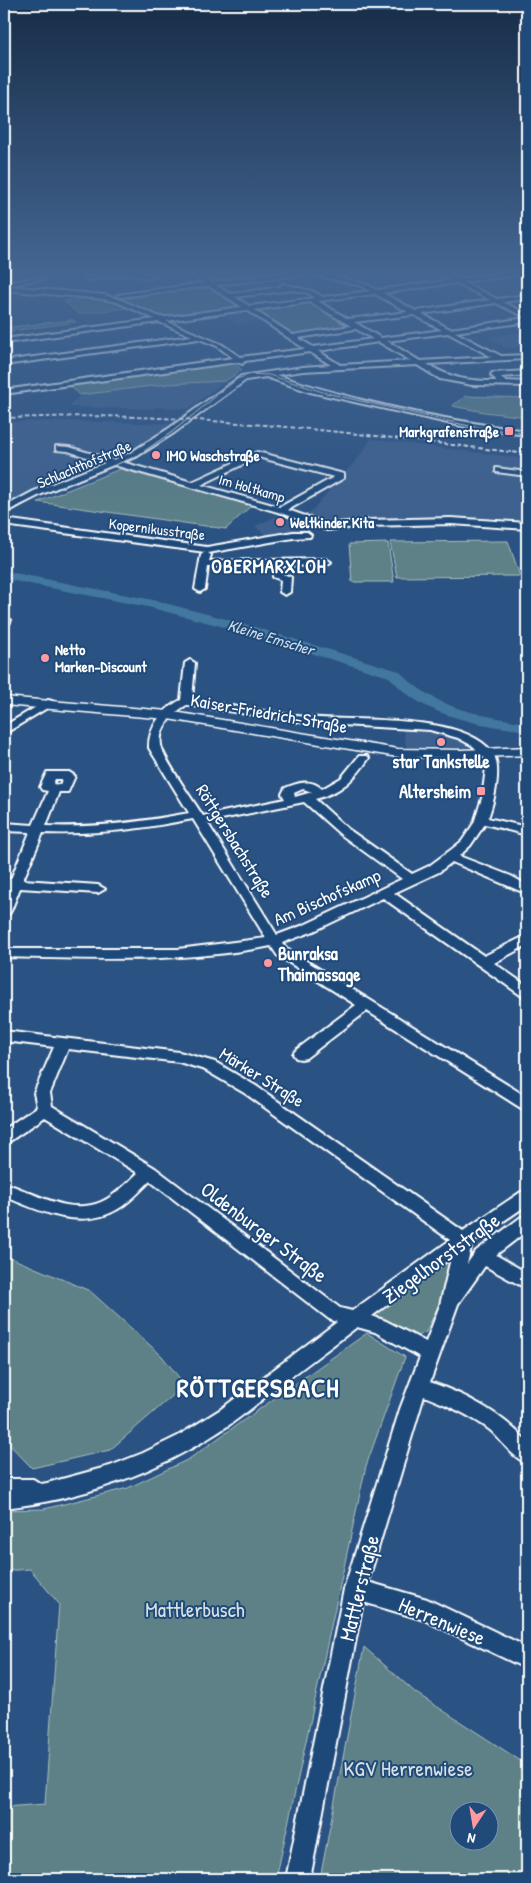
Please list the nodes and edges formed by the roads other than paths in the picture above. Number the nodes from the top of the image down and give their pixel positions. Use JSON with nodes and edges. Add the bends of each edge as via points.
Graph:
{"nodes":[{"id":1,"x":33,"y":359,"type":"edge"},
{"id":2,"x":247,"y":359,"type":"edge"},
{"id":3,"x":326,"y":359,"type":"edge"},
{"id":4,"x":409,"y":359,"type":"edge"},
{"id":5,"x":485,"y":359,"type":"edge"},
{"id":6,"x":239,"y":360,"type":"junction"},
{"id":7,"x":4,"y":363,"type":"edge"},
{"id":8,"x":416,"y":363,"type":"junction"},
{"id":9,"x":338,"y":367,"type":"junction"},
{"id":10,"x":252,"y":369,"type":"junction"},
{"id":11,"x":270,"y":373,"type":"junction"},
{"id":12,"x":527,"y":373,"type":"edge"},
{"id":13,"x":504,"y":384,"type":"junction"},
{"id":14,"x":527,"y":384,"type":"edge"},
{"id":15,"x":4,"y":392,"type":"edge"},
{"id":16,"x":189,"y":416,"type":"junction"},
{"id":17,"x":527,"y":433,"type":"edge"},
{"id":18,"x":59,"y":448,"type":"dead end"},
{"id":19,"x":119,"y":464,"type":"junction"},
{"id":20,"x":499,"y":470,"type":"dead end"},
{"id":21,"x":527,"y":474,"type":"edge"},
{"id":22,"x":193,"y":485,"type":"junction"},
{"id":23,"x":4,"y":510,"type":"edge"},
{"id":24,"x":281,"y":510,"type":"junction"},
{"id":25,"x":4,"y":517,"type":"edge"},
{"id":26,"x":4,"y":522,"type":"edge"},
{"id":27,"x":527,"y":526,"type":"edge"},
{"id":28,"x":307,"y":534,"type":"dead end"},
{"id":29,"x":207,"y":550,"type":"junction"},
{"id":30,"x":326,"y":562,"type":"dead end"},
{"id":31,"x":277,"y":563,"type":"junction"},
{"id":32,"x":204,"y":564,"type":"junction"},
{"id":33,"x":200,"y":589,"type":"dead end"},
{"id":34,"x":285,"y":592,"type":"dead end"},
{"id":35,"x":4,"y":620,"type":"edge"},
{"id":36,"x":4,"y":624,"type":"edge"},
{"id":37,"x":190,"y":663,"type":"dead end"},
{"id":38,"x":4,"y":701,"type":"edge"},
{"id":39,"x":186,"y":702,"type":"junction"},
{"id":40,"x":48,"y":703,"type":"junction"},
{"id":41,"x":168,"y":716,"type":"junction"},
{"id":42,"x":4,"y":731,"type":"edge"},
{"id":43,"x":527,"y":751,"type":"edge"},
{"id":44,"x":488,"y":754,"type":"junction"},
{"id":45,"x":362,"y":758,"type":"dead end"},
{"id":46,"x":55,"y":788,"type":"dead end"},
{"id":47,"x":320,"y":794,"type":"junction"},
{"id":48,"x":306,"y":798,"type":"junction"},
{"id":49,"x":292,"y":801,"type":"junction"},
{"id":50,"x":197,"y":818,"type":"junction"},
{"id":51,"x":482,"y":820,"type":"junction"},
{"id":52,"x":4,"y":827,"type":"edge"},
{"id":53,"x":38,"y":829,"type":"junction"},
{"id":54,"x":527,"y":831,"type":"edge"},
{"id":55,"x":452,"y":858,"type":"junction"},
{"id":56,"x":412,"y":880,"type":"junction"},
{"id":57,"x":10,"y":883,"type":"edge"},
{"id":58,"x":98,"y":889,"type":"dead end"},
{"id":59,"x":527,"y":890,"type":"edge"},
{"id":60,"x":385,"y":892,"type":"junction"},
{"id":61,"x":4,"y":911,"type":"edge"},
{"id":62,"x":527,"y":940,"type":"edge"},
{"id":63,"x":274,"y":941,"type":"junction"},
{"id":64,"x":4,"y":953,"type":"edge"},
{"id":65,"x":485,"y":962,"type":"junction"},
{"id":66,"x":527,"y":993,"type":"edge"},
{"id":67,"x":367,"y":1004,"type":"junction"},
{"id":68,"x":4,"y":1036,"type":"edge"},
{"id":69,"x":63,"y":1043,"type":"junction"},
{"id":70,"x":301,"y":1054,"type":"dead end"},
{"id":71,"x":527,"y":1104,"type":"edge"},
{"id":72,"x":44,"y":1109,"type":"junction"},
{"id":73,"x":4,"y":1137,"type":"edge"},
{"id":74,"x":148,"y":1172,"type":"junction"},
{"id":75,"x":4,"y":1189,"type":"edge"},
{"id":76,"x":527,"y":1197,"type":"edge"},
{"id":77,"x":527,"y":1222,"type":"edge"},
{"id":78,"x":464,"y":1240,"type":"junction"},
{"id":79,"x":482,"y":1256,"type":"junction"},
{"id":80,"x":527,"y":1282,"type":"edge"},
{"id":81,"x":449,"y":1304,"type":"junction"},
{"id":82,"x":356,"y":1320,"type":"junction"},
{"id":83,"x":430,"y":1353,"type":"junction"},
{"id":84,"x":418,"y":1386,"type":"junction"},
{"id":85,"x":527,"y":1454,"type":"edge"},
{"id":86,"x":74,"y":1487,"type":"junction"},
{"id":87,"x":4,"y":1488,"type":"edge"},
{"id":88,"x":4,"y":1499,"type":"edge"},
{"id":89,"x":355,"y":1589,"type":"junction"},
{"id":90,"x":527,"y":1658,"type":"edge"},
{"id":91,"x":298,"y":1879,"type":"edge"}],
"edges":[{"from":1,"to":7,"type":"street"},
{"from":2,"to":6,"type":"street"},
{"from":3,"to":9,"type":"street"},
{"from":4,"to":8,"type":"street"},
{"from":5,"to":8,"type":"street"},
{"from":6,"to":10,"type":"street"},
{"from":6,"to":11,"type":"street"},
{"from":6,"to":15,"type":"street"},
{"from":8,"to":9,"type":"street"},
{"from":8,"to":13,"type":"street","via":[[450,379]]},
{"from":9,"to":11,"type":"street"},
{"from":10,"to":11,"type":"street"},
{"from":10,"to":16,"type":"street","name":"Schlachthofstraße","via":[[236,376]]},
{"from":11,"to":16,"type":"street","name":"Schlachthofstraße","via":[[240,380]]},
{"from":11,"to":17,"type":"street","via":[[298,386],[470,426]]},
{"from":12,"to":13,"type":"street","via":[[496,375]]},
{"from":13,"to":14,"type":"street"},
{"from":16,"to":19,"type":"street","name":"Schlachthofstraße","via":[[151,449]]},
{"from":18,"to":19,"type":"street","name":"Schlachthofstraße"},
{"from":19,"to":22,"type":"street","name":"Im Holtkamp"},
{"from":19,"to":23,"type":"street","name":"Schlachthofstraße","via":[[36,493]]},
{"from":19,"to":25,"type":"street","name":"Schlachthofstraße","via":[[43,496]]},
{"from":20,"to":21,"type":"street"},
{"from":22,"to":24,"type":"street","name":"Im Holtkamp"},
{"from":22,"to":24,"type":"street","via":[[257,454],[340,476]]},
{"from":24,"to":27,"type":"street","name":"Im Holtkamp","via":[[327,527],[451,521]]},
{"from":26,"to":29,"type":"street","name":"Kopernikusstraße"},
{"from":28,"to":29,"type":"street","name":"Kopernikusstraße"},
{"from":29,"to":32,"type":"street"},
{"from":30,"to":31,"type":"street"},
{"from":31,"to":32,"type":"street"},
{"from":31,"to":34,"type":"street","via":[[278,577],[286,577]]},
{"from":32,"to":33,"type":"street"},
{"from":35,"to":36,"type":"street"},
{"from":37,"to":39,"type":"street"},
{"from":38,"to":40,"type":"main road","name":"Kaiser-Friedrich-Straße"},
{"from":39,"to":41,"type":"street","via":[[174,707]]},
{"from":39,"to":44,"type":"street","via":[[306,720],[430,727],[471,740]]},
{"from":40,"to":41,"type":"main road","name":"Kaiser-Friedrich-Straße"},
{"from":40,"to":42,"type":"street"},
{"from":41,"to":44,"type":"main road","name":"Kaiser-Friedrich-Straße","via":[[383,751],[430,755]]},
{"from":41,"to":50,"type":"street","name":"Röttgersbachstraße","via":[[153,741]]},
{"from":43,"to":44,"type":"main road","name":"Kaiser-Friedrich-Straße"},
{"from":44,"to":51,"type":"street","name":"Am Bischofskamp","via":[[491,776]]},
{"from":45,"to":47,"type":"street","via":[[350,776],[335,789]]},
{"from":46,"to":53,"type":"street"},
{"from":47,"to":48,"type":"street"},
{"from":47,"to":49,"type":"street","via":[[308,786],[296,786],[288,794]]},
{"from":48,"to":49,"type":"street"},
{"from":48,"to":56,"type":"street","via":[[348,834]]},
{"from":49,"to":50,"type":"street"},
{"from":50,"to":53,"type":"street","via":[[133,827],[71,831]]},
{"from":50,"to":63,"type":"street","name":"Röttgersbachstraße"},
{"from":51,"to":54,"type":"street"},
{"from":51,"to":55,"type":"street","name":"Am Bischofskamp","via":[[476,832]]},
{"from":52,"to":53,"type":"street"},
{"from":53,"to":57,"type":"street"},
{"from":55,"to":56,"type":"street","name":"Am Bischofskamp"},
{"from":55,"to":59,"type":"street"},
{"from":56,"to":60,"type":"street","name":"Am Bischofskamp"},
{"from":57,"to":58,"type":"street"},
{"from":57,"to":61,"type":"street"},
{"from":60,"to":63,"type":"street","name":"Am Bischofskamp"},
{"from":60,"to":65,"type":"street"},
{"from":62,"to":65,"type":"street"},
{"from":63,"to":64,"type":"street","name":"Am Bischofskamp","via":[[178,953]]},
{"from":63,"to":67,"type":"street","name":"Röttgersbachstraße","via":[[282,952]]},
{"from":65,"to":66,"type":"street"},
{"from":67,"to":70,"type":"street"},
{"from":67,"to":71,"type":"street","name":"Röttgersbachstraße"},
{"from":68,"to":69,"type":"street","name":"Märker Straße"},
{"from":69,"to":72,"type":"street","via":[[42,1093]]},
{"from":69,"to":78,"type":"street","name":"Märker Straße","via":[[179,1057],[210,1066],[251,1090]]},
{"from":72,"to":73,"type":"street"},
{"from":72,"to":74,"type":"street","name":"Oldenburger Straße"},
{"from":74,"to":75,"type":"street","via":[[108,1206],[94,1211],[55,1210]]},
{"from":74,"to":82,"type":"street","name":"Oldenburger Straße","via":[[335,1314]]},
{"from":76,"to":78,"type":"street","name":"Ziegelhorststraße"},
{"from":77,"to":79,"type":"street","name":"Mattlerstraße"},
{"from":78,"to":81,"type":"street","name":"Mattlerstraße"},
{"from":78,"to":82,"type":"street","name":"Ziegelhorststraße"},
{"from":79,"to":80,"type":"street"},
{"from":79,"to":81,"type":"street","name":"Mattlerstraße"},
{"from":81,"to":83,"type":"street","name":"Mattlerstraße"},
{"from":82,"to":83,"type":"street","name":"Ziegelhorststraße","via":[[380,1326]]},
{"from":82,"to":86,"type":"street","name":"Ziegelhorststraße","via":[[228,1415],[169,1451]]},
{"from":83,"to":84,"type":"street","name":"Mattlerstraße"},
{"from":84,"to":85,"type":"street","via":[[476,1410],[494,1422]]},
{"from":84,"to":89,"type":"street","name":"Mattlerstraße"},
{"from":86,"to":87,"type":"street","name":"Ziegelhorststraße"},
{"from":86,"to":88,"type":"street","name":"Ziegelhorststraße"},
{"from":89,"to":90,"type":"street","name":"Herrenwiese","via":[[427,1610]]},
{"from":89,"to":91,"type":"street","name":"Mattlerstraße"}]}
